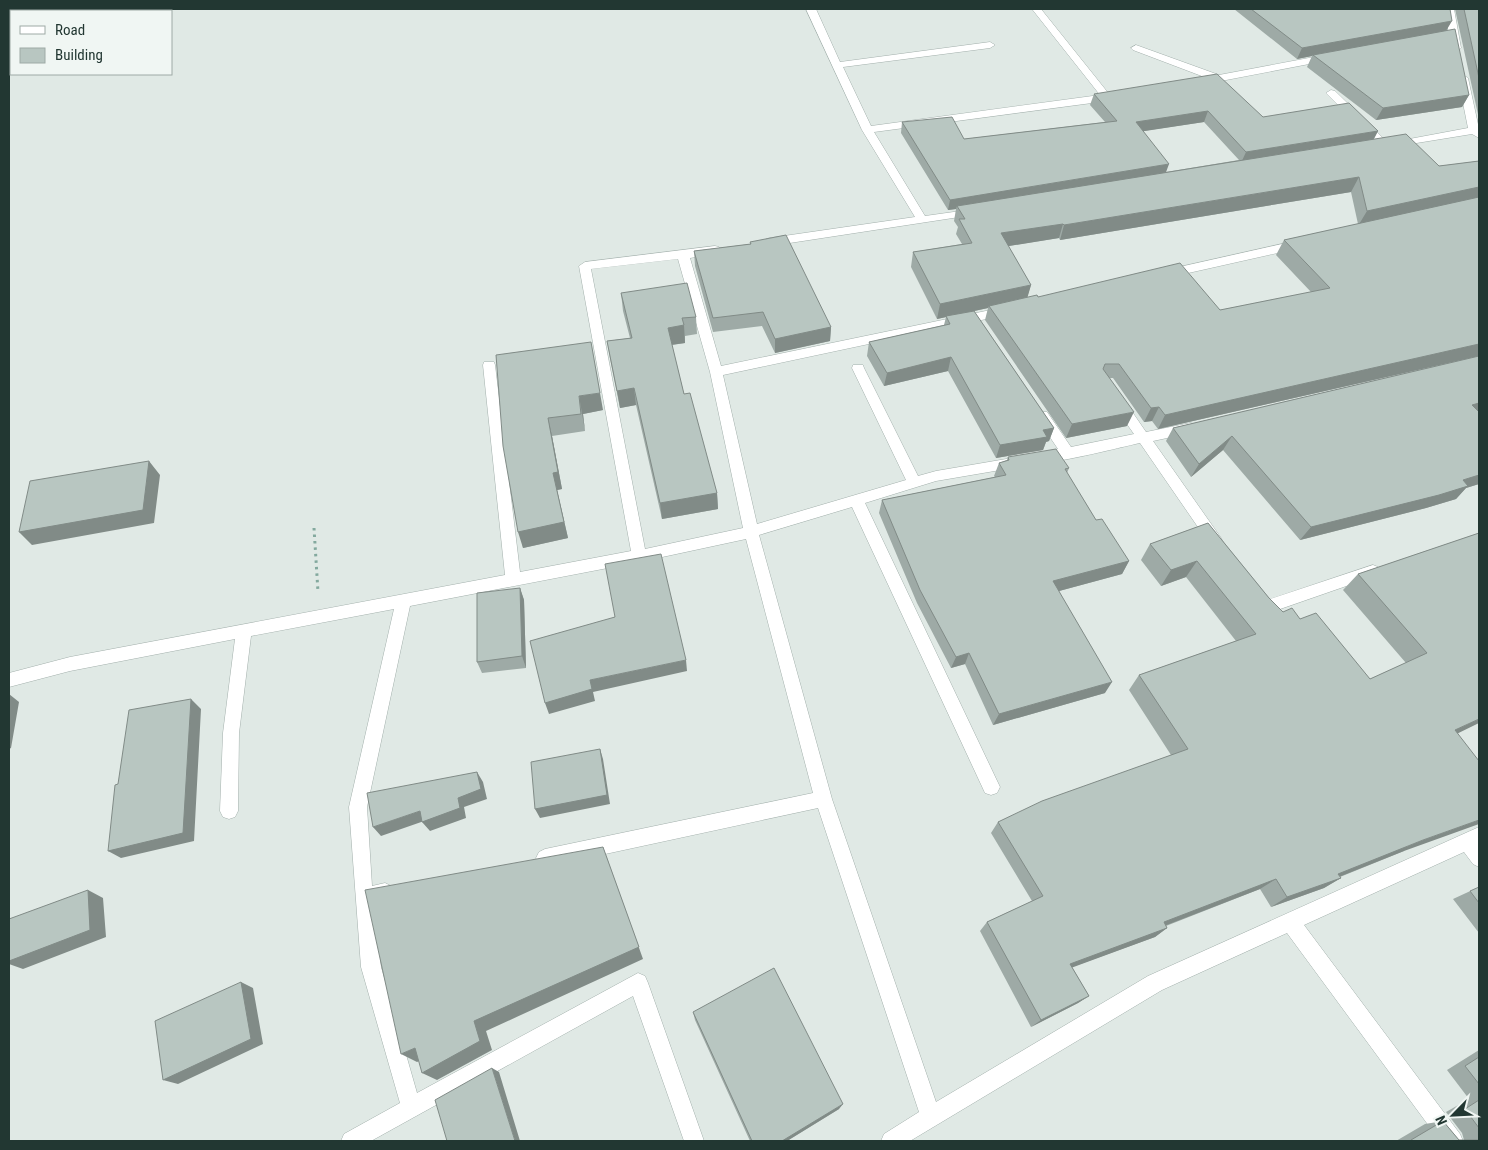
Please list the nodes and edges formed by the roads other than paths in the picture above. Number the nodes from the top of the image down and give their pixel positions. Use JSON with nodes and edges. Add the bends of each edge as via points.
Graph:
{"nodes":[{"id":1,"x":812,"y":9,"type":"edge"},
{"id":2,"x":1036,"y":9,"type":"edge"},
{"id":3,"x":1449,"y":9,"type":"edge"},
{"id":4,"x":990,"y":44,"type":"dead end"},
{"id":5,"x":1136,"y":48,"type":"dead end"},
{"id":6,"x":1339,"y":56,"type":"edge"},
{"id":7,"x":837,"y":65,"type":"junction"},
{"id":8,"x":1217,"y":78,"type":"junction"},
{"id":9,"x":1190,"y":84,"type":"edge"},
{"id":10,"x":1331,"y":93,"type":"dead end"},
{"id":11,"x":1124,"y":95,"type":"edge"},
{"id":12,"x":1107,"y":98,"type":"junction"},
{"id":13,"x":867,"y":130,"type":"junction"},
{"id":14,"x":1477,"y":132,"type":"edge"},
{"id":15,"x":1384,"y":145,"type":"junction"},
{"id":16,"x":1365,"y":148,"type":"edge"},
{"id":17,"x":982,"y":211,"type":"edge"},
{"id":18,"x":922,"y":220,"type":"junction"},
{"id":19,"x":1314,"y":241,"type":"edge"},
{"id":20,"x":759,"y":244,"type":"edge"},
{"id":21,"x":730,"y":248,"type":"edge"},
{"id":22,"x":682,"y":255,"type":"junction"},
{"id":23,"x":1159,"y":276,"type":"edge"},
{"id":24,"x":1013,"y":309,"type":"edge"},
{"id":25,"x":489,"y":365,"type":"dead end"},
{"id":26,"x":858,"y":368,"type":"dead end"},
{"id":27,"x":716,"y":372,"type":"junction"},
{"id":28,"x":1111,"y":390,"type":"edge"},
{"id":29,"x":1035,"y":406,"type":"edge"},
{"id":30,"x":1201,"y":426,"type":"edge"},
{"id":31,"x":1144,"y":439,"type":"junction"},
{"id":32,"x":1068,"y":454,"type":"junction"},
{"id":33,"x":915,"y":482,"type":"junction"},
{"id":34,"x":856,"y":500,"type":"junction"},
{"id":35,"x":751,"y":532,"type":"junction"},
{"id":36,"x":1224,"y":552,"type":"edge"},
{"id":37,"x":639,"y":556,"type":"junction"},
{"id":38,"x":1385,"y":567,"type":"edge"},
{"id":39,"x":513,"y":580,"type":"junction"},
{"id":40,"x":1252,"y":592,"type":"edge"},
{"id":41,"x":403,"y":601,"type":"junction"},
{"id":42,"x":244,"y":631,"type":"junction"},
{"id":43,"x":9,"y":680,"type":"edge"},
{"id":44,"x":991,"y":787,"type":"dead end"},
{"id":45,"x":823,"y":799,"type":"junction"},
{"id":46,"x":229,"y":810,"type":"dead end"},
{"id":47,"x":1473,"y":839,"type":"edge"},
{"id":48,"x":1479,"y":858,"type":"edge"},
{"id":49,"x":530,"y":862,"type":"edge"},
{"id":50,"x":403,"y":888,"type":"edge"},
{"id":51,"x":364,"y":897,"type":"junction"},
{"id":52,"x":1290,"y":922,"type":"junction"},
{"id":53,"x":411,"y":1107,"type":"junction"},
{"id":54,"x":931,"y":1117,"type":"junction"},
{"id":55,"x":351,"y":1141,"type":"edge"},
{"id":56,"x":694,"y":1141,"type":"edge"},
{"id":57,"x":891,"y":1141,"type":"edge"},
{"id":58,"x":1452,"y":1141,"type":"edge"}],
"edges":[{"from":1,"to":7,"type":"street"},
{"from":2,"to":12,"type":"street"},
{"from":3,"to":14,"type":"street","via":[[1448,35]]},
{"from":4,"to":7,"type":"street"},
{"from":5,"to":8,"type":"street"},
{"from":6,"to":8,"type":"street"},
{"from":7,"to":13,"type":"street"},
{"from":8,"to":9,"type":"street"},
{"from":10,"to":15,"type":"street"},
{"from":11,"to":12,"type":"street"},
{"from":12,"to":13,"type":"street"},
{"from":13,"to":18,"type":"street"},
{"from":14,"to":15,"type":"street"},
{"from":15,"to":16,"type":"street"},
{"from":17,"to":18,"type":"street"},
{"from":18,"to":20,"type":"street"},
{"from":19,"to":23,"type":"street"},
{"from":21,"to":22,"type":"street"},
{"from":22,"to":27,"type":"street"},
{"from":22,"to":37,"type":"street","via":[[585,266]]},
{"from":24,"to":27,"type":"street","via":[[977,322]]},
{"from":25,"to":39,"type":"street"},
{"from":26,"to":33,"type":"street"},
{"from":27,"to":35,"type":"street"},
{"from":28,"to":31,"type":"street"},
{"from":29,"to":32,"type":"street"},
{"from":30,"to":31,"type":"street"},
{"from":31,"to":32,"type":"street"},
{"from":31,"to":36,"type":"street"},
{"from":32,"to":33,"type":"street"},
{"from":33,"to":34,"type":"street"},
{"from":34,"to":35,"type":"street"},
{"from":34,"to":44,"type":"street"},
{"from":35,"to":37,"type":"street"},
{"from":35,"to":45,"type":"street"},
{"from":37,"to":39,"type":"street"},
{"from":38,"to":40,"type":"street","via":[[1263,608]]},
{"from":39,"to":41,"type":"street"},
{"from":41,"to":42,"type":"street"},
{"from":41,"to":51,"type":"street","via":[[358,808]]},
{"from":42,"to":43,"type":"street","via":[[70,664]]},
{"from":42,"to":46,"type":"street","via":[[231,733]]},
{"from":45,"to":49,"type":"street"},
{"from":45,"to":54,"type":"street"},
{"from":47,"to":48,"type":"street"},
{"from":47,"to":52,"type":"street"},
{"from":50,"to":51,"type":"street"},
{"from":51,"to":53,"type":"street","via":[[371,967]]},
{"from":52,"to":54,"type":"street","via":[[1155,983]]},
{"from":52,"to":58,"type":"street"},
{"from":53,"to":55,"type":"street"},
{"from":53,"to":56,"type":"street","via":[[638,983]]},
{"from":54,"to":57,"type":"street"}]}
